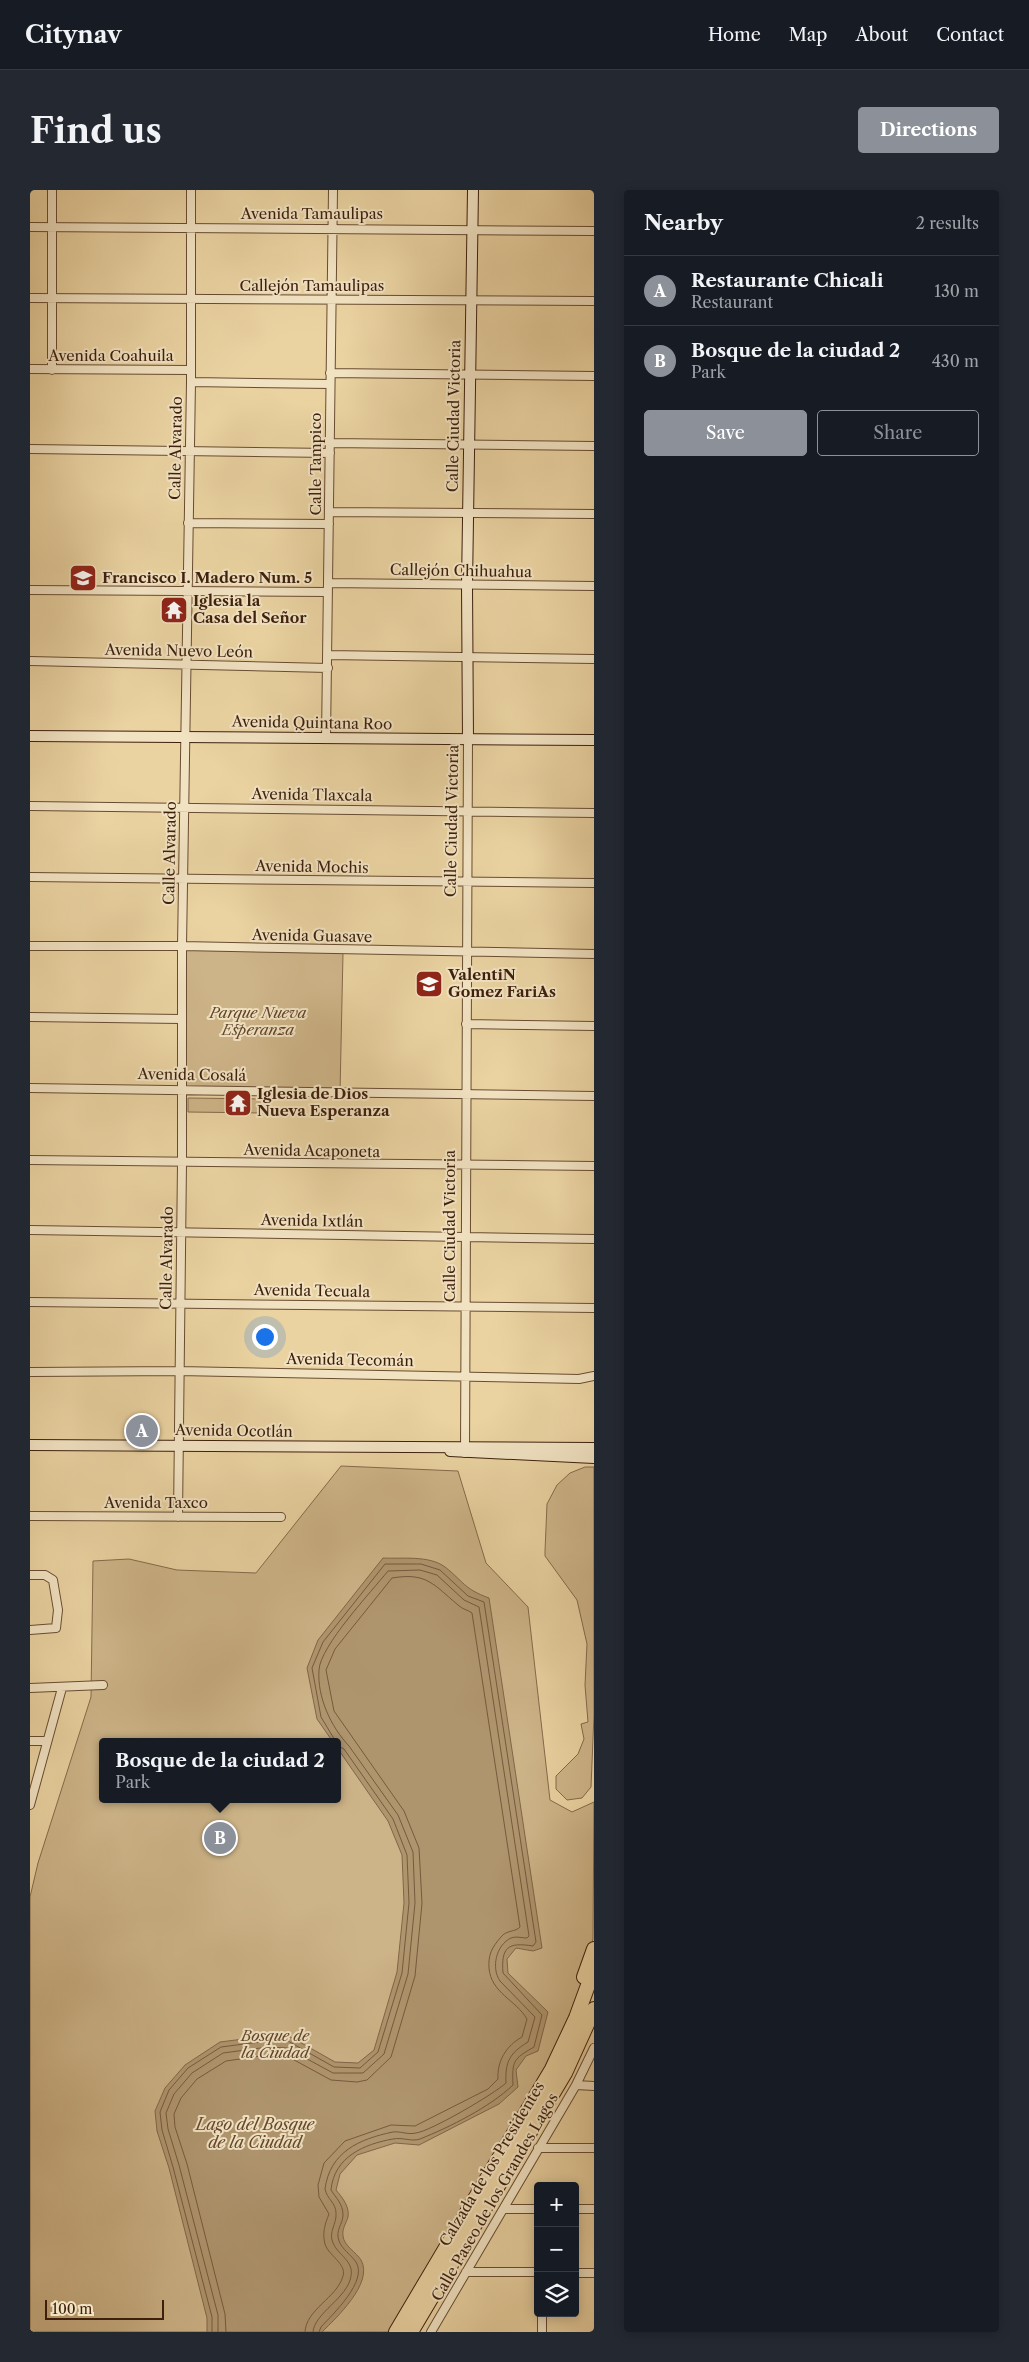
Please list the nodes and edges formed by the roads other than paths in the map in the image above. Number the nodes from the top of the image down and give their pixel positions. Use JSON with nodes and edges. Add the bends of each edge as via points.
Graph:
{"nodes":[{"id":1,"x":52,"y":190,"type":"edge"},
{"id":2,"x":191,"y":190,"type":"edge"},
{"id":3,"x":333,"y":190,"type":"edge"},
{"id":4,"x":473,"y":190,"type":"edge"},
{"id":5,"x":30,"y":227,"type":"edge"},
{"id":6,"x":52,"y":227,"type":"junction"},
{"id":7,"x":190,"y":228,"type":"junction"},
{"id":8,"x":333,"y":228,"type":"junction"},
{"id":9,"x":472,"y":229,"type":"junction"},
{"id":10,"x":594,"y":231,"type":"edge"},
{"id":11,"x":30,"y":298,"type":"edge"},
{"id":12,"x":52,"y":299,"type":"junction"},
{"id":13,"x":190,"y":299,"type":"junction"},
{"id":14,"x":471,"y":299,"type":"junction"},
{"id":15,"x":331,"y":300,"type":"junction"},
{"id":16,"x":594,"y":301,"type":"edge"},
{"id":17,"x":30,"y":370,"type":"edge"},
{"id":18,"x":52,"y":370,"type":"junction"},
{"id":19,"x":191,"y":370,"type":"junction"},
{"id":20,"x":330,"y":374,"type":"junction"},
{"id":21,"x":471,"y":375,"type":"junction"},
{"id":22,"x":594,"y":376,"type":"edge"},
{"id":23,"x":192,"y":382,"type":"junction"},
{"id":24,"x":330,"y":384,"type":"junction"},
{"id":25,"x":330,"y":443,"type":"junction"},
{"id":26,"x":469,"y":445,"type":"junction"},
{"id":27,"x":594,"y":446,"type":"edge"},
{"id":28,"x":30,"y":449,"type":"edge"},
{"id":29,"x":190,"y":450,"type":"junction"},
{"id":30,"x":330,"y":454,"type":"junction"},
{"id":31,"x":330,"y":512,"type":"junction"},
{"id":32,"x":468,"y":513,"type":"junction"},
{"id":33,"x":594,"y":514,"type":"edge"},
{"id":34,"x":188,"y":524,"type":"junction"},
{"id":35,"x":329,"y":524,"type":"junction"},
{"id":36,"x":328,"y":583,"type":"junction"},
{"id":37,"x":467,"y":585,"type":"junction"},
{"id":38,"x":594,"y":586,"type":"edge"},
{"id":39,"x":30,"y":590,"type":"edge"},
{"id":40,"x":328,"y":592,"type":"junction"},
{"id":41,"x":188,"y":593,"type":"junction"},
{"id":42,"x":328,"y":655,"type":"junction"},
{"id":43,"x":468,"y":657,"type":"junction"},
{"id":44,"x":594,"y":659,"type":"edge"},
{"id":45,"x":30,"y":661,"type":"edge"},
{"id":46,"x":186,"y":666,"type":"junction"},
{"id":47,"x":328,"y":668,"type":"junction"},
{"id":48,"x":30,"y":736,"type":"edge"},
{"id":49,"x":187,"y":736,"type":"junction"},
{"id":50,"x":326,"y":739,"type":"junction"},
{"id":51,"x":468,"y":740,"type":"junction"},
{"id":52,"x":594,"y":740,"type":"edge"},
{"id":53,"x":30,"y":806,"type":"edge"},
{"id":54,"x":185,"y":807,"type":"junction"},
{"id":55,"x":467,"y":811,"type":"junction"},
{"id":56,"x":594,"y":813,"type":"edge"},
{"id":57,"x":30,"y":877,"type":"edge"},
{"id":58,"x":184,"y":879,"type":"junction"},
{"id":59,"x":466,"y":882,"type":"junction"},
{"id":60,"x":594,"y":884,"type":"edge"},
{"id":61,"x":30,"y":946,"type":"edge"},
{"id":62,"x":182,"y":946,"type":"junction"},
{"id":63,"x":467,"y":953,"type":"junction"},
{"id":64,"x":594,"y":954,"type":"edge"},
{"id":65,"x":30,"y":1017,"type":"edge"},
{"id":66,"x":181,"y":1019,"type":"junction"},
{"id":67,"x":466,"y":1024,"type":"junction"},
{"id":68,"x":594,"y":1026,"type":"edge"},
{"id":69,"x":30,"y":1088,"type":"edge"},
{"id":70,"x":182,"y":1088,"type":"junction"},
{"id":71,"x":465,"y":1094,"type":"junction"},
{"id":72,"x":594,"y":1096,"type":"edge"},
{"id":73,"x":30,"y":1160,"type":"edge"},
{"id":74,"x":182,"y":1163,"type":"junction"},
{"id":75,"x":465,"y":1166,"type":"junction"},
{"id":76,"x":594,"y":1166,"type":"edge"},
{"id":77,"x":30,"y":1230,"type":"edge"},
{"id":78,"x":181,"y":1233,"type":"junction"},
{"id":79,"x":466,"y":1236,"type":"junction"},
{"id":80,"x":594,"y":1240,"type":"edge"},
{"id":81,"x":30,"y":1302,"type":"edge"},
{"id":82,"x":180,"y":1303,"type":"junction"},
{"id":83,"x":465,"y":1306,"type":"junction"},
{"id":84,"x":594,"y":1308,"type":"edge"},
{"id":85,"x":30,"y":1372,"type":"edge"},
{"id":86,"x":178,"y":1372,"type":"junction"},
{"id":87,"x":464,"y":1375,"type":"junction"},
{"id":88,"x":594,"y":1376,"type":"edge"},
{"id":89,"x":30,"y":1445,"type":"edge"},
{"id":90,"x":178,"y":1446,"type":"junction"},
{"id":91,"x":594,"y":1448,"type":"edge"},
{"id":92,"x":465,"y":1449,"type":"junction"},
{"id":93,"x":594,"y":1458,"type":"edge"},
{"id":94,"x":30,"y":1516,"type":"edge"},
{"id":95,"x":178,"y":1517,"type":"junction"},
{"id":96,"x":281,"y":1517,"type":"dead end"},
{"id":97,"x":30,"y":1575,"type":"edge"},
{"id":98,"x":30,"y":1630,"type":"edge"},
{"id":99,"x":103,"y":1685,"type":"dead end"},
{"id":100,"x":30,"y":1688,"type":"edge"},
{"id":101,"x":62,"y":1688,"type":"junction"},
{"id":102,"x":30,"y":1741,"type":"edge"},
{"id":103,"x":48,"y":1741,"type":"junction"},
{"id":104,"x":31,"y":1796,"type":"edge"},
{"id":105,"x":30,"y":1805,"type":"edge"},
{"id":106,"x":594,"y":1949,"type":"edge"},
{"id":107,"x":594,"y":1969,"type":"edge"},
{"id":108,"x":594,"y":2009,"type":"edge"},
{"id":109,"x":594,"y":2048,"type":"edge"},
{"id":110,"x":554,"y":2065,"type":"junction"},
{"id":111,"x":576,"y":2086,"type":"junction"},
{"id":112,"x":594,"y":2086,"type":"edge"},
{"id":113,"x":538,"y":2148,"type":"junction"},
{"id":114,"x":594,"y":2148,"type":"edge"},
{"id":115,"x":504,"y":2209,"type":"junction"},
{"id":116,"x":534,"y":2209,"type":"edge"},
{"id":117,"x":579,"y":2209,"type":"edge"},
{"id":118,"x":594,"y":2209,"type":"edge"},
{"id":119,"x":466,"y":2272,"type":"junction"},
{"id":120,"x":534,"y":2272,"type":"edge"},
{"id":121,"x":579,"y":2272,"type":"edge"},
{"id":122,"x":594,"y":2273,"type":"edge"},
{"id":123,"x":542,"y":2317,"type":"edge"},
{"id":124,"x":396,"y":2332,"type":"edge"},
{"id":125,"x":411,"y":2332,"type":"edge"},
{"id":126,"x":431,"y":2332,"type":"edge"},
{"id":127,"x":542,"y":2332,"type":"edge"}],
"edges":[{"from":1,"to":6,"type":"street"},
{"from":2,"to":7,"type":"street","name":"Calle Alvarado"},
{"from":3,"to":8,"type":"street","name":"Calle Tampico"},
{"from":4,"to":9,"type":"street","name":"Calle Ciudad Victoria"},
{"from":5,"to":6,"type":"street","name":"Avenida Tamaulipas"},
{"from":6,"to":7,"type":"street","name":"Avenida Tamaulipas"},
{"from":6,"to":12,"type":"street"},
{"from":7,"to":8,"type":"street","name":"Avenida Tamaulipas"},
{"from":7,"to":13,"type":"street","name":"Calle Alvarado"},
{"from":8,"to":9,"type":"street","name":"Avenida Tamaulipas"},
{"from":8,"to":15,"type":"street","name":"Calle Tampico"},
{"from":9,"to":10,"type":"street","name":"Avenida Tamaulipas"},
{"from":9,"to":14,"type":"street","name":"Calle Ciudad Victoria"},
{"from":11,"to":12,"type":"street","name":"Callejón Tamaulipas"},
{"from":12,"to":13,"type":"street","name":"Callejón Tamaulipas"},
{"from":12,"to":18,"type":"street"},
{"from":13,"to":15,"type":"street","name":"Callejón Tamaulipas"},
{"from":13,"to":19,"type":"street","name":"Calle Alvarado"},
{"from":14,"to":15,"type":"street","name":"Callejón Tamaulipas"},
{"from":14,"to":16,"type":"street","name":"Callejón Tamaulipas"},
{"from":14,"to":21,"type":"street","name":"Calle Ciudad Victoria"},
{"from":15,"to":20,"type":"street","name":"Calle Tampico"},
{"from":17,"to":18,"type":"street","name":"Avenida Coahuila"},
{"from":18,"to":19,"type":"street","name":"Avenida Coahuila"},
{"from":19,"to":23,"type":"street","name":"Calle Alvarado"},
{"from":20,"to":21,"type":"street"},
{"from":20,"to":24,"type":"street","name":"Calle Tampico"},
{"from":21,"to":22,"type":"street"},
{"from":21,"to":26,"type":"street","name":"Calle Ciudad Victoria"},
{"from":23,"to":24,"type":"street"},
{"from":23,"to":29,"type":"street","name":"Calle Alvarado"},
{"from":24,"to":25,"type":"street","name":"Calle Tampico"},
{"from":25,"to":26,"type":"street"},
{"from":25,"to":30,"type":"street","name":"Calle Tampico"},
{"from":26,"to":27,"type":"street"},
{"from":26,"to":32,"type":"street","name":"Calle Ciudad Victoria"},
{"from":28,"to":29,"type":"street"},
{"from":29,"to":30,"type":"street"},
{"from":29,"to":34,"type":"street","name":"Calle Alvarado"},
{"from":30,"to":31,"type":"street","name":"Calle Tampico"},
{"from":31,"to":32,"type":"street"},
{"from":31,"to":35,"type":"street","name":"Calle Tampico"},
{"from":32,"to":33,"type":"street"},
{"from":32,"to":37,"type":"street","name":"Calle Ciudad Victoria"},
{"from":34,"to":35,"type":"street"},
{"from":34,"to":41,"type":"street","name":"Calle Alvarado"},
{"from":35,"to":36,"type":"street","name":"Calle Tampico"},
{"from":36,"to":37,"type":"street","name":"Callejón Chihuahua"},
{"from":36,"to":40,"type":"street","name":"Calle Tampico"},
{"from":37,"to":38,"type":"street","name":"Callejón Chihuahua"},
{"from":37,"to":43,"type":"street","name":"Calle Ciudad Victoria"},
{"from":39,"to":41,"type":"street"},
{"from":40,"to":41,"type":"street"},
{"from":40,"to":42,"type":"street","name":"Calle Tampico"},
{"from":41,"to":46,"type":"street","name":"Calle Alvarado"},
{"from":42,"to":43,"type":"street"},
{"from":42,"to":47,"type":"street","name":"Calle Tampico"},
{"from":43,"to":44,"type":"street"},
{"from":43,"to":51,"type":"street","name":"Calle Ciudad Victoria"},
{"from":45,"to":46,"type":"street","name":"Avenida Nuevo León"},
{"from":46,"to":47,"type":"street","name":"Avenida Nuevo León"},
{"from":46,"to":49,"type":"street","name":"Calle Alvarado"},
{"from":47,"to":50,"type":"street","name":"Calle Tampico"},
{"from":48,"to":49,"type":"street","name":"Avenida Quintana Roo"},
{"from":49,"to":50,"type":"street","name":"Avenida Quintana Roo"},
{"from":49,"to":54,"type":"street","name":"Calle Alvarado"},
{"from":50,"to":51,"type":"street","name":"Avenida Quintana Roo"},
{"from":51,"to":52,"type":"street","name":"Avenida Quintana Roo"},
{"from":51,"to":55,"type":"street","name":"Calle Ciudad Victoria"},
{"from":53,"to":54,"type":"street","name":"Avenida Tlaxcala"},
{"from":54,"to":55,"type":"street","name":"Avenida Tlaxcala"},
{"from":54,"to":58,"type":"street","name":"Calle Alvarado"},
{"from":55,"to":56,"type":"street","name":"Avenida Tlaxcala"},
{"from":55,"to":59,"type":"street","name":"Calle Ciudad Victoria"},
{"from":57,"to":58,"type":"street","name":"Avenida Mochis"},
{"from":58,"to":59,"type":"street","name":"Avenida Mochis"},
{"from":58,"to":62,"type":"street","name":"Calle Alvarado"},
{"from":59,"to":60,"type":"street","name":"Avenida Mochis"},
{"from":59,"to":63,"type":"street","name":"Calle Ciudad Victoria"},
{"from":61,"to":62,"type":"street","name":"Avenida Guasave"},
{"from":62,"to":63,"type":"street","name":"Avenida Guasave"},
{"from":62,"to":66,"type":"street","name":"Calle Alvarado"},
{"from":63,"to":64,"type":"street","name":"Avenida Guasave"},
{"from":63,"to":67,"type":"street","name":"Calle Ciudad Victoria"},
{"from":65,"to":66,"type":"street"},
{"from":66,"to":70,"type":"street","name":"Calle Alvarado"},
{"from":67,"to":68,"type":"street"},
{"from":67,"to":71,"type":"street","name":"Calle Ciudad Victoria"},
{"from":69,"to":70,"type":"street","name":"Avenida Cosalá"},
{"from":70,"to":71,"type":"street","name":"Avenida Cosalá"},
{"from":70,"to":74,"type":"street","name":"Calle Alvarado"},
{"from":71,"to":72,"type":"street","name":"Avenida Cosalá"},
{"from":71,"to":75,"type":"street","name":"Calle Ciudad Victoria"},
{"from":73,"to":74,"type":"street","name":"Avenida Acaponeta"},
{"from":74,"to":75,"type":"street","name":"Avenida Acaponeta"},
{"from":74,"to":78,"type":"street","name":"Calle Alvarado"},
{"from":75,"to":76,"type":"street","name":"Avenida Acaponeta"},
{"from":75,"to":79,"type":"street","name":"Calle Ciudad Victoria"},
{"from":77,"to":78,"type":"street","name":"Avenida Ixtlán"},
{"from":78,"to":79,"type":"street","name":"Avenida Ixtlán"},
{"from":78,"to":82,"type":"street","name":"Calle Alvarado"},
{"from":79,"to":80,"type":"street","name":"Avenida Ixtlán"},
{"from":79,"to":83,"type":"street","name":"Calle Ciudad Victoria"},
{"from":81,"to":82,"type":"street","name":"Avenida Tecuala"},
{"from":82,"to":83,"type":"street","name":"Avenida Tecuala"},
{"from":82,"to":86,"type":"street","name":"Calle Alvarado"},
{"from":83,"to":84,"type":"street","name":"Avenida Tecuala"},
{"from":83,"to":87,"type":"street","name":"Calle Ciudad Victoria"},
{"from":85,"to":86,"type":"street","name":"Avenida Tecomán"},
{"from":86,"to":87,"type":"street","name":"Avenida Tecomán"},
{"from":86,"to":90,"type":"street","name":"Calle Alvarado"},
{"from":87,"to":88,"type":"street","name":"Avenida Tecomán"},
{"from":87,"to":92,"type":"street","name":"Calle Ciudad Victoria"},
{"from":89,"to":90,"type":"street","name":"Avenida Ocotlán"},
{"from":90,"to":92,"type":"street","name":"Avenida Ocotlán"},
{"from":90,"to":95,"type":"street","name":"Calle Alvarado"},
{"from":91,"to":92,"type":"street","name":"Avenida Ocotlán"},
{"from":92,"to":93,"type":"street","name":"Avenida Ocotlán"},
{"from":94,"to":95,"type":"street","name":"Avenida Taxco"},
{"from":95,"to":96,"type":"street","name":"Avenida Taxco"},
{"from":97,"to":98,"type":"street","via":[[45,1575],[53,1580],[58,1618],[53,1630]]},
{"from":99,"to":101,"type":"street"},
{"from":100,"to":101,"type":"street"},
{"from":101,"to":103,"type":"street"},
{"from":102,"to":103,"type":"street"},
{"from":103,"to":104,"type":"street"},
{"from":104,"to":105,"type":"street"},
{"from":106,"to":110,"type":"highway"},
{"from":107,"to":110,"type":"highway"},
{"from":108,"to":125,"type":"highway","name":"Calzada de los Presidentes","via":[[565,2073]]},
{"from":109,"to":111,"type":"street","name":"Calle Paseo de los Grandes Lagos"},
{"from":110,"to":124,"type":"highway","name":"Calzada de los Presidentes"},
{"from":111,"to":112,"type":"street"},
{"from":111,"to":113,"type":"street","name":"Calle Paseo de los Grandes Lagos"},
{"from":113,"to":114,"type":"street"},
{"from":113,"to":115,"type":"street","name":"Calle Paseo de los Grandes Lagos"},
{"from":115,"to":116,"type":"street"},
{"from":115,"to":119,"type":"street","name":"Calle Paseo de los Grandes Lagos"},
{"from":117,"to":118,"type":"street"},
{"from":119,"to":120,"type":"street"},
{"from":119,"to":126,"type":"street","name":"Calle Paseo de los Grandes Lagos"},
{"from":121,"to":122,"type":"street"},
{"from":123,"to":127,"type":"street"}]}
